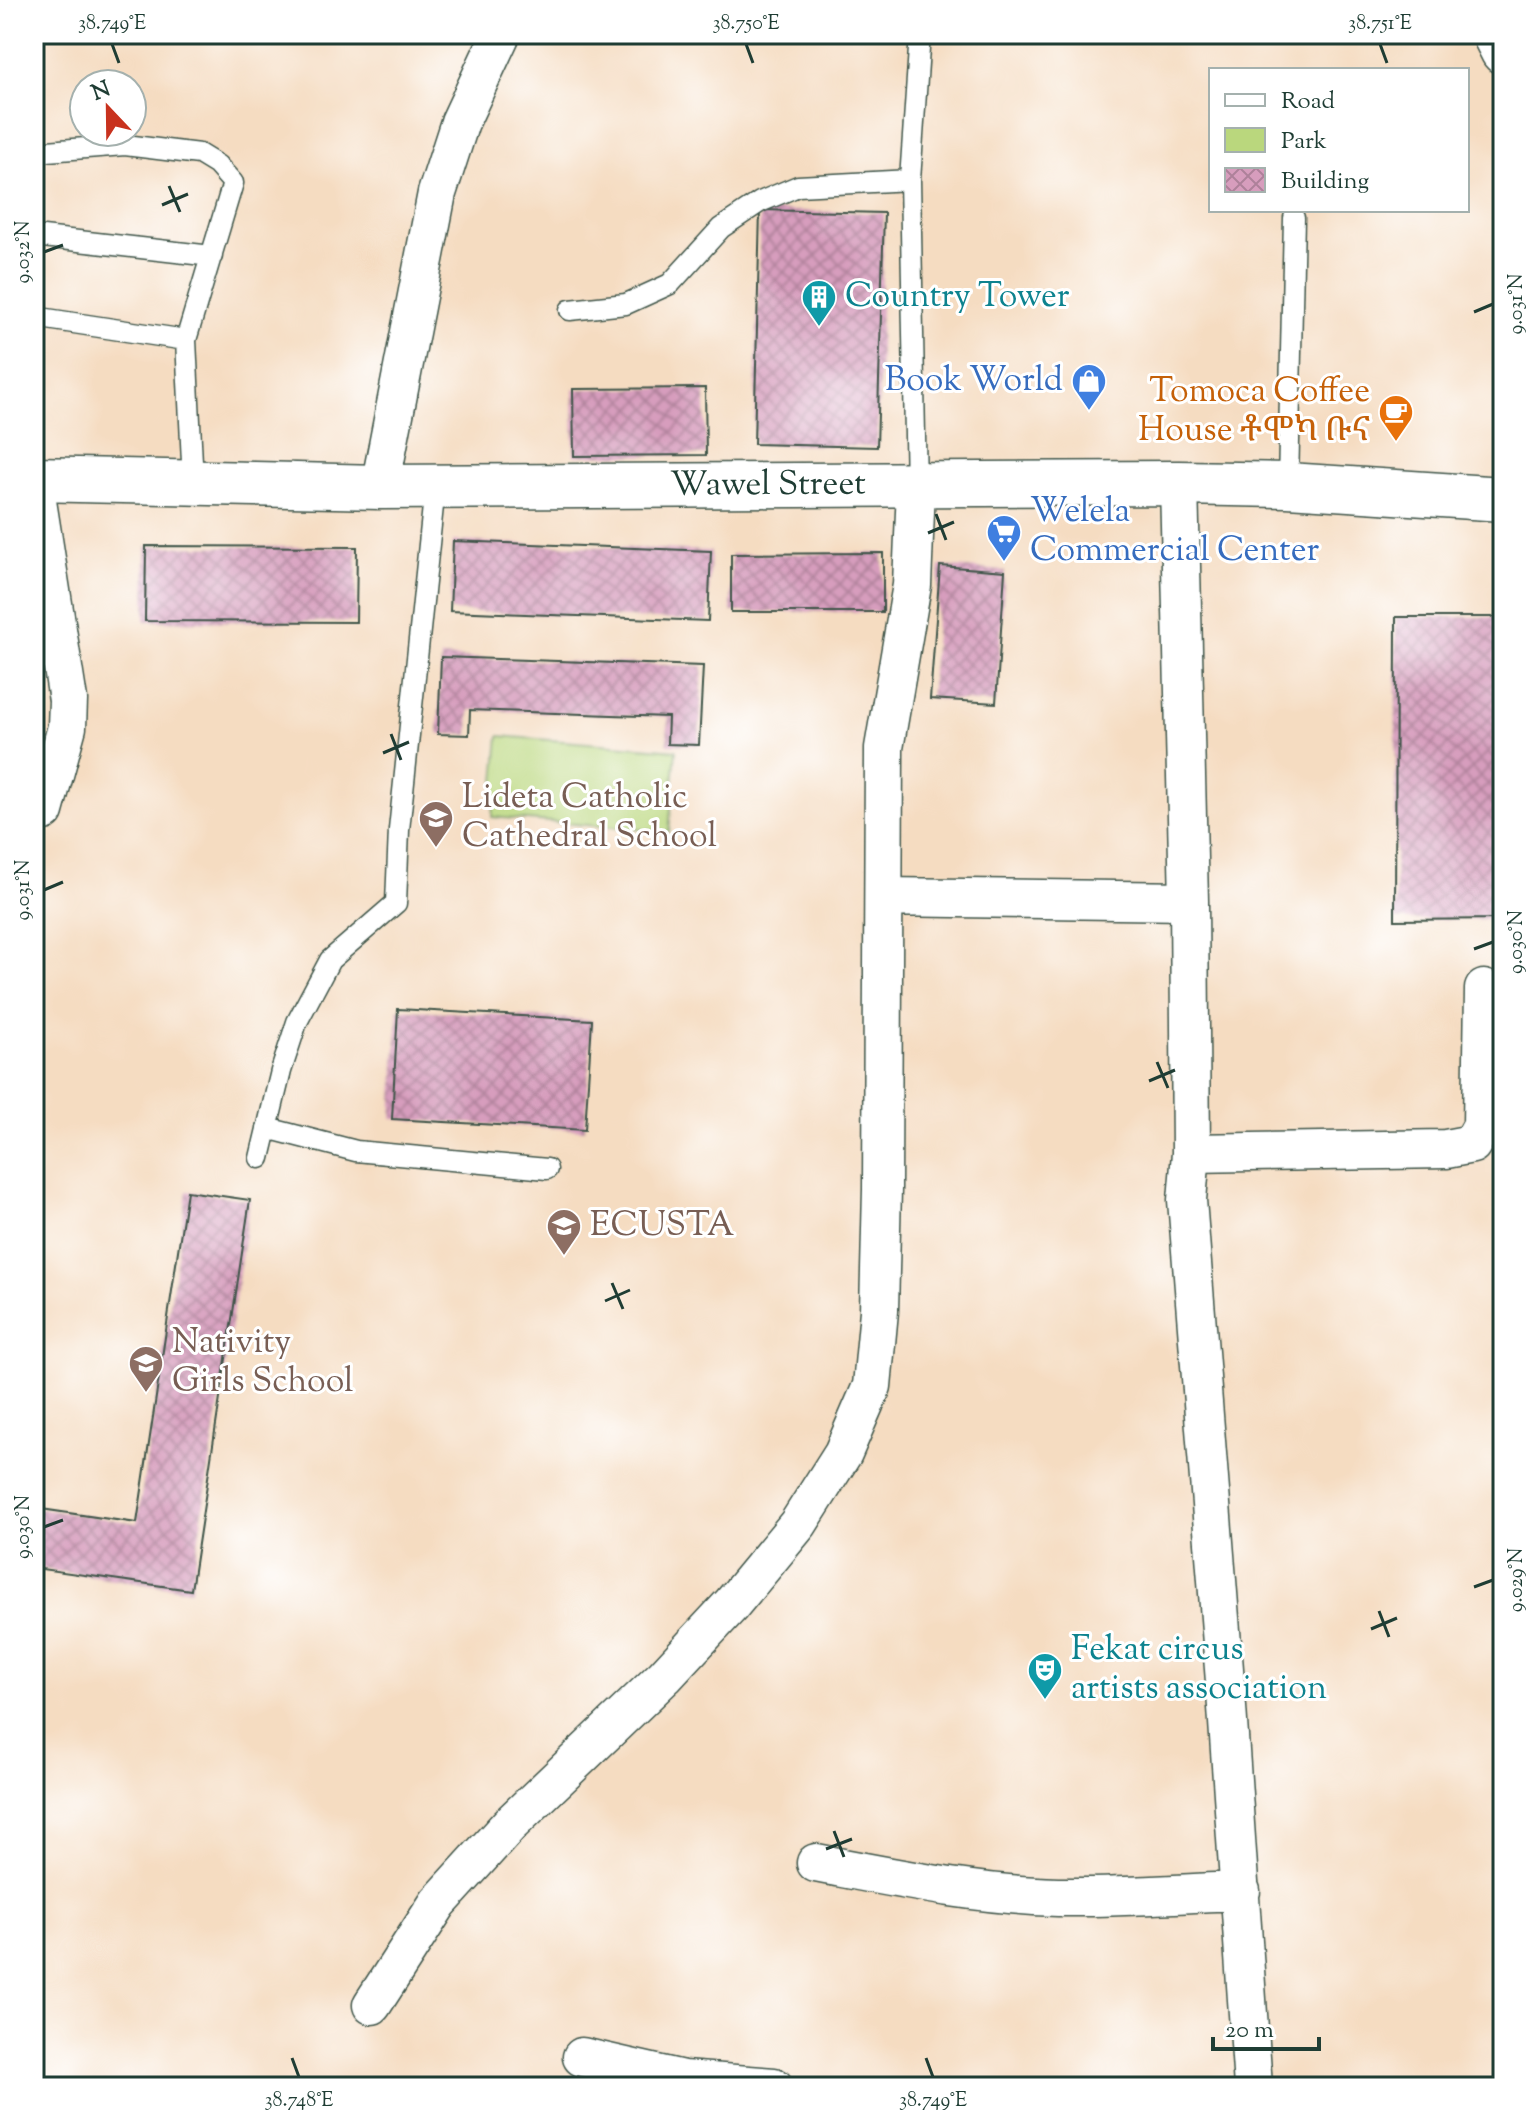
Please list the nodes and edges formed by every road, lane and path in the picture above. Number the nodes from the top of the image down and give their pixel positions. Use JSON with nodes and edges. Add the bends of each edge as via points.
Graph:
{"nodes":[{"id":1,"x":501,"y":34,"type":"edge"},
{"id":2,"x":920,"y":34,"type":"edge"},
{"id":3,"x":1494,"y":34,"type":"edge"},
{"id":4,"x":1503,"y":52,"type":"edge"},
{"id":5,"x":34,"y":152,"type":"edge"},
{"id":6,"x":910,"y":180,"type":"junction"},
{"id":7,"x":1294,"y":218,"type":"dead end"},
{"id":8,"x":34,"y":236,"type":"edge"},
{"id":9,"x":212,"y":256,"type":"junction"},
{"id":10,"x":570,"y":310,"type":"dead end"},
{"id":11,"x":34,"y":317,"type":"edge"},
{"id":12,"x":186,"y":340,"type":"junction"},
{"id":13,"x":34,"y":481,"type":"edge"},
{"id":14,"x":193,"y":483,"type":"junction"},
{"id":15,"x":1179,"y":483,"type":"junction"},
{"id":16,"x":1288,"y":485,"type":"junction"},
{"id":17,"x":380,"y":487,"type":"junction"},
{"id":18,"x":435,"y":487,"type":"junction"},
{"id":19,"x":916,"y":487,"type":"junction"},
{"id":20,"x":1503,"y":499,"type":"edge"},
{"id":21,"x":44,"y":811,"type":"dead end"},
{"id":22,"x":884,"y":897,"type":"junction"},
{"id":23,"x":1189,"y":901,"type":"junction"},
{"id":24,"x":1484,"y":989,"type":"dead end"},
{"id":25,"x":267,"y":1128,"type":"junction"},
{"id":26,"x":1191,"y":1153,"type":"junction"},
{"id":27,"x":260,"y":1158,"type":"dead end"},
{"id":28,"x":547,"y":1169,"type":"dead end"},
{"id":29,"x":816,"y":1863,"type":"dead end"},
{"id":30,"x":1241,"y":1891,"type":"junction"},
{"id":31,"x":372,"y":2005,"type":"dead end"},
{"id":32,"x":582,"y":2057,"type":"dead end"},
{"id":33,"x":774,"y":2087,"type":"edge"},
{"id":34,"x":1253,"y":2087,"type":"edge"}],
"edges":[{"from":1,"to":17,"type":"street","via":[[460,122],[437,193]]},
{"from":2,"to":6,"type":"lane"},
{"from":3,"to":4,"type":"main road"},
{"from":5,"to":9,"type":"lane","via":[[125,145],[199,154],[233,183]]},
{"from":6,"to":10,"type":"lane","via":[[798,186],[760,202],[721,228],[670,284],[626,304]]},
{"from":6,"to":19,"type":"lane"},
{"from":7,"to":16,"type":"lane"},
{"from":8,"to":9,"type":"lane"},
{"from":9,"to":12,"type":"lane"},
{"from":11,"to":12,"type":"lane"},
{"from":12,"to":14,"type":"lane"},
{"from":13,"to":14,"type":"main road","name":"Wawel Street"},
{"from":13,"to":21,"type":"street","via":[[68,700],[67,727]]},
{"from":14,"to":17,"type":"main road","name":"Wawel Street"},
{"from":15,"to":16,"type":"main road","name":"Wawel Street"},
{"from":15,"to":19,"type":"main road","name":"Wawel Street"},
{"from":15,"to":23,"type":"street"},
{"from":16,"to":20,"type":"main road","name":"Wawel Street"},
{"from":17,"to":18,"type":"main road","name":"Wawel Street"},
{"from":18,"to":19,"type":"main road","name":"Wawel Street"},
{"from":18,"to":25,"type":"lane","via":[[396,903],[330,960],[297,1022]]},
{"from":19,"to":22,"type":"street","via":[[912,585],[884,748]]},
{"from":22,"to":23,"type":"street"},
{"from":22,"to":31,"type":"street","via":[[879,1311],[872,1386],[843,1453],[798,1524],[731,1605],[509,1825],[438,1903]]},
{"from":23,"to":26,"type":"street"},
{"from":24,"to":26,"type":"street","via":[[1482,1126],[1472,1144],[1446,1149]]},
{"from":25,"to":27,"type":"lane"},
{"from":25,"to":28,"type":"lane","via":[[356,1151]]},
{"from":26,"to":30,"type":"street","via":[[1187,1200]]},
{"from":29,"to":30,"type":"street","via":[[998,1893],[1059,1897]]},
{"from":30,"to":34,"type":"street"},
{"from":32,"to":33,"type":"street","via":[[683,2080]]}]}
